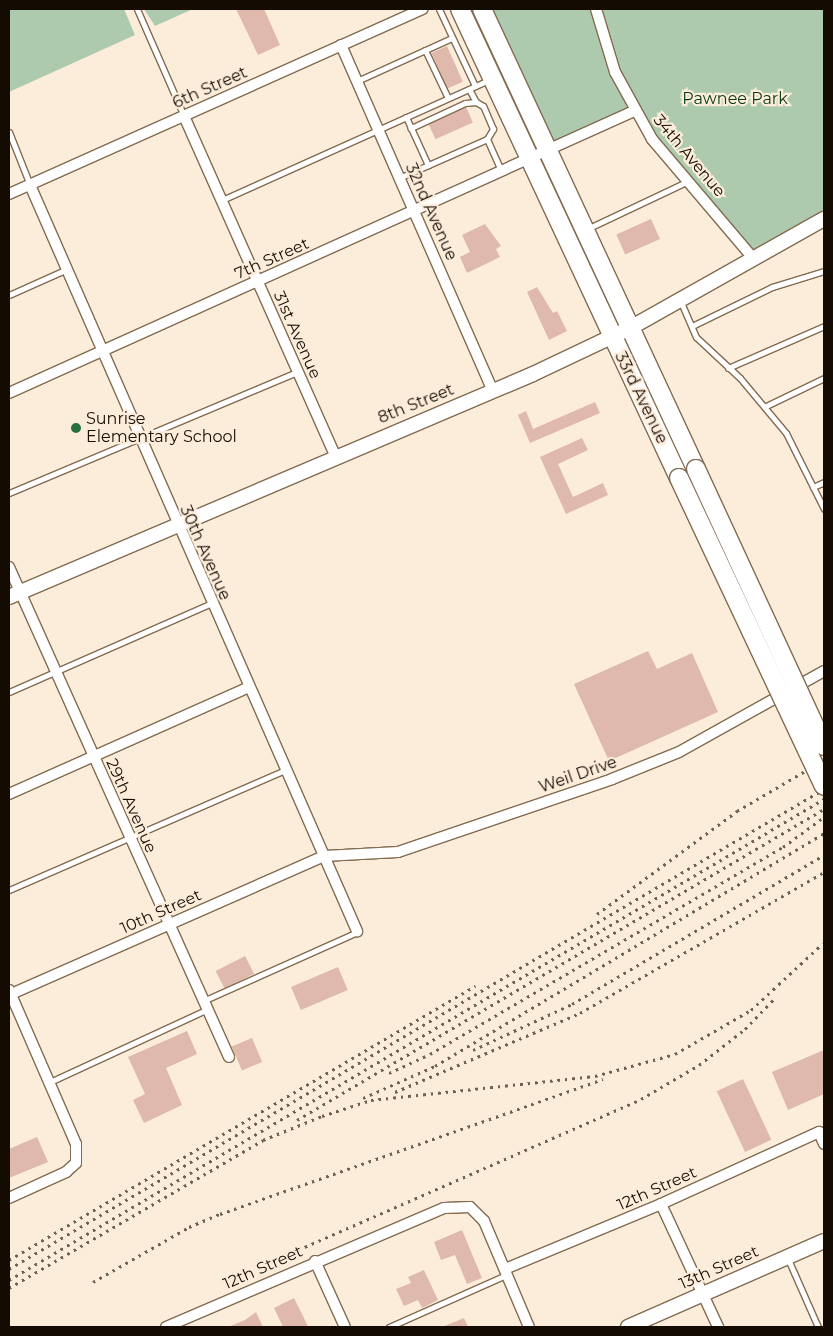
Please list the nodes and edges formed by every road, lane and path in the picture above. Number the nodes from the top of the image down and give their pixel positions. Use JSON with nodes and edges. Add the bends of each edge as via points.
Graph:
{"nodes":[{"id":1,"x":137,"y":9,"type":"edge"},
{"id":2,"x":423,"y":9,"type":"edge"},
{"id":3,"x":439,"y":9,"type":"edge"},
{"id":4,"x":460,"y":9,"type":"edge"},
{"id":5,"x":482,"y":9,"type":"edge"},
{"id":6,"x":596,"y":9,"type":"edge"},
{"id":7,"x":452,"y":38,"type":"junction"},
{"id":8,"x":341,"y":45,"type":"junction"},
{"id":9,"x":425,"y":50,"type":"junction"},
{"id":10,"x":492,"y":78,"type":"junction"},
{"id":11,"x":357,"y":81,"type":"junction"},
{"id":12,"x":475,"y":86,"type":"junction"},
{"id":13,"x":469,"y":88,"type":"junction"},
{"id":14,"x":448,"y":98,"type":"junction"},
{"id":15,"x":476,"y":102,"type":"junction"},
{"id":16,"x":634,"y":111,"type":"junction"},
{"id":17,"x":184,"y":116,"type":"junction"},
{"id":18,"x":406,"y":117,"type":"junction"},
{"id":19,"x":411,"y":128,"type":"junction"},
{"id":20,"x":378,"y":129,"type":"junction"},
{"id":21,"x":9,"y":132,"type":"edge"},
{"id":22,"x":487,"y":139,"type":"junction"},
{"id":23,"x":548,"y":152,"type":"junction"},
{"id":24,"x":530,"y":160,"type":"junction"},
{"id":25,"x":428,"y":165,"type":"junction"},
{"id":26,"x":502,"y":172,"type":"junction"},
{"id":27,"x":399,"y":178,"type":"junction"},
{"id":28,"x":688,"y":181,"type":"junction"},
{"id":29,"x":30,"y":185,"type":"junction"},
{"id":30,"x":9,"y":194,"type":"edge"},
{"id":31,"x":222,"y":200,"type":"junction"},
{"id":32,"x":414,"y":212,"type":"junction"},
{"id":33,"x":824,"y":219,"type":"edge"},
{"id":34,"x":584,"y":230,"type":"junction"},
{"id":35,"x":752,"y":257,"type":"junction"},
{"id":36,"x":67,"y":269,"type":"junction"},
{"id":37,"x":824,"y":271,"type":"edge"},
{"id":38,"x":257,"y":282,"type":"junction"},
{"id":39,"x":9,"y":295,"type":"edge"},
{"id":40,"x":679,"y":298,"type":"junction"},
{"id":41,"x":692,"y":326,"type":"junction"},
{"id":42,"x":824,"y":326,"type":"edge"},
{"id":43,"x":632,"y":327,"type":"junction"},
{"id":44,"x":612,"y":337,"type":"junction"},
{"id":45,"x":103,"y":351,"type":"junction"},
{"id":46,"x":728,"y":368,"type":"junction"},
{"id":47,"x":297,"y":372,"type":"junction"},
{"id":48,"x":824,"y":378,"type":"edge"},
{"id":49,"x":493,"y":392,"type":"junction"},
{"id":50,"x":9,"y":393,"type":"edge"},
{"id":51,"x":766,"y":406,"type":"junction"},
{"id":52,"x":140,"y":439,"type":"junction"},
{"id":53,"x":335,"y":455,"type":"junction"},
{"id":54,"x":824,"y":482,"type":"edge"},
{"id":55,"x":813,"y":487,"type":"junction"},
{"id":56,"x":9,"y":493,"type":"edge"},
{"id":57,"x":824,"y":509,"type":"edge"},
{"id":58,"x":176,"y":525,"type":"junction"},
{"id":59,"x":9,"y":567,"type":"edge"},
{"id":60,"x":14,"y":595,"type":"edge"},
{"id":61,"x":212,"y":603,"type":"junction"},
{"id":62,"x":824,"y":671,"type":"edge"},
{"id":63,"x":55,"y":672,"type":"junction"},
{"id":64,"x":249,"y":687,"type":"junction"},
{"id":65,"x":9,"y":692,"type":"edge"},
{"id":66,"x":824,"y":746,"type":"edge"},
{"id":67,"x":93,"y":757,"type":"junction"},
{"id":68,"x":285,"y":770,"type":"junction"},
{"id":69,"x":824,"y":786,"type":"edge"},
{"id":70,"x":9,"y":794,"type":"edge"},
{"id":71,"x":129,"y":838,"type":"junction"},
{"id":72,"x":324,"y":856,"type":"junction"},
{"id":73,"x":9,"y":890,"type":"edge"},
{"id":74,"x":168,"y":925,"type":"junction"},
{"id":75,"x":358,"y":931,"type":"joint"},
{"id":76,"x":10,"y":993,"type":"edge"},
{"id":77,"x":204,"y":1006,"type":"junction"},
{"id":78,"x":229,"y":1057,"type":"dead end"},
{"id":79,"x":50,"y":1082,"type":"junction"},
{"id":80,"x":824,"y":1144,"type":"edge"},
{"id":81,"x":9,"y":1198,"type":"edge"},
{"id":82,"x":661,"y":1204,"type":"junction"},
{"id":83,"x":824,"y":1241,"type":"edge"},
{"id":84,"x":788,"y":1257,"type":"junction"},
{"id":85,"x":315,"y":1261,"type":"junction"},
{"id":86,"x":506,"y":1272,"type":"junction"},
{"id":87,"x":704,"y":1294,"type":"junction"},
{"id":88,"x":166,"y":1327,"type":"edge"},
{"id":89,"x":345,"y":1327,"type":"edge"},
{"id":90,"x":389,"y":1327,"type":"edge"},
{"id":91,"x":529,"y":1327,"type":"edge"},
{"id":92,"x":628,"y":1327,"type":"edge"},
{"id":93,"x":718,"y":1327,"type":"edge"},
{"id":94,"x":818,"y":1327,"type":"edge"}],
"edges":[{"from":1,"to":17,"type":"lane"},
{"from":2,"to":8,"type":"street","name":"6th Street"},
{"from":3,"to":7,"type":"lane"},
{"from":4,"to":10,"type":"highway","name":"33rd Avenue"},
{"from":5,"to":23,"type":"highway","name":"33rd Avenue"},
{"from":6,"to":16,"type":"street","name":"34th Avenue","via":[[615,72]]},
{"from":7,"to":9,"type":"lane"},
{"from":7,"to":12,"type":"lane"},
{"from":8,"to":11,"type":"street","name":"32nd Avenue"},
{"from":8,"to":17,"type":"street","name":"6th Street"},
{"from":9,"to":11,"type":"lane"},
{"from":9,"to":14,"type":"lane"},
{"from":10,"to":12,"type":"lane"},
{"from":10,"to":24,"type":"highway","name":"33rd Avenue"},
{"from":11,"to":20,"type":"street","name":"32nd Avenue"},
{"from":12,"to":13,"type":"lane"},
{"from":13,"to":14,"type":"lane"},
{"from":13,"to":15,"type":"lane"},
{"from":14,"to":18,"type":"lane"},
{"from":15,"to":19,"type":"lane","via":[[465,103]]},
{"from":15,"to":22,"type":"lane","via":[[482,106],[493,128]]},
{"from":16,"to":23,"type":"street","name":"7th Street"},
{"from":16,"to":28,"type":"street","name":"34th Avenue","via":[[652,139]]},
{"from":17,"to":29,"type":"street","name":"6th Street"},
{"from":17,"to":31,"type":"street","name":"31st Avenue"},
{"from":18,"to":19,"type":"lane"},
{"from":18,"to":20,"type":"lane"},
{"from":19,"to":25,"type":"lane"},
{"from":20,"to":27,"type":"street","name":"32nd Avenue"},
{"from":20,"to":31,"type":"lane"},
{"from":21,"to":29,"type":"lane"},
{"from":22,"to":25,"type":"lane"},
{"from":22,"to":26,"type":"lane"},
{"from":23,"to":24,"type":"street","name":"7th Street"},
{"from":23,"to":34,"type":"highway","name":"33rd Avenue"},
{"from":24,"to":26,"type":"street","name":"7th Street"},
{"from":24,"to":44,"type":"highway","name":"33rd Avenue"},
{"from":25,"to":27,"type":"lane"},
{"from":26,"to":32,"type":"street","name":"7th Street"},
{"from":27,"to":32,"type":"street","name":"32nd Avenue"},
{"from":28,"to":34,"type":"lane"},
{"from":28,"to":35,"type":"street","name":"34th Avenue"},
{"from":29,"to":30,"type":"street","name":"6th Street"},
{"from":29,"to":36,"type":"street","name":"30th Avenue"},
{"from":31,"to":38,"type":"street","name":"31st Avenue"},
{"from":32,"to":38,"type":"street","name":"7th Street"},
{"from":32,"to":49,"type":"street","name":"32nd Avenue"},
{"from":33,"to":35,"type":"main road","name":"8th Street"},
{"from":34,"to":43,"type":"highway","name":"33rd Avenue"},
{"from":35,"to":40,"type":"main road","name":"8th Street"},
{"from":36,"to":39,"type":"lane"},
{"from":36,"to":45,"type":"street","name":"30th Avenue"},
{"from":37,"to":41,"type":"lane","via":[[772,287]]},
{"from":38,"to":45,"type":"street","name":"7th Street"},
{"from":38,"to":47,"type":"street","name":"31st Avenue"},
{"from":40,"to":41,"type":"lane"},
{"from":40,"to":43,"type":"main road","name":"8th Street"},
{"from":41,"to":46,"type":"lane","via":[[696,337]]},
{"from":42,"to":46,"type":"lane"},
{"from":43,"to":44,"type":"main road","name":"8th Street"},
{"from":43,"to":66,"type":"highway","name":"33rd Avenue","bridge":true},
{"from":44,"to":49,"type":"main road","name":"8th Street"},
{"from":44,"to":69,"type":"highway","name":"33rd Avenue","bridge":true},
{"from":45,"to":50,"type":"street","name":"7th Street"},
{"from":45,"to":52,"type":"street","name":"30th Avenue"},
{"from":46,"to":51,"type":"lane"},
{"from":47,"to":52,"type":"lane"},
{"from":47,"to":53,"type":"street","name":"31st Avenue"},
{"from":48,"to":51,"type":"lane"},
{"from":49,"to":53,"type":"main road","name":"8th Street"},
{"from":51,"to":55,"type":"lane","via":[[786,433]]},
{"from":52,"to":56,"type":"lane"},
{"from":52,"to":58,"type":"street","name":"30th Avenue"},
{"from":53,"to":58,"type":"main road","name":"8th Street"},
{"from":54,"to":55,"type":"lane"},
{"from":55,"to":57,"type":"lane"},
{"from":58,"to":60,"type":"main road","name":"8th Street"},
{"from":58,"to":61,"type":"street","name":"30th Avenue"},
{"from":59,"to":60,"type":"street","name":"29th Avenue"},
{"from":60,"to":63,"type":"street","name":"29th Avenue"},
{"from":61,"to":63,"type":"lane"},
{"from":61,"to":64,"type":"street","name":"30th Avenue"},
{"from":62,"to":72,"type":"street","name":"Weil Drive","via":[[679,752],[612,779],[398,852]]},
{"from":63,"to":65,"type":"lane"},
{"from":63,"to":67,"type":"street","name":"29th Avenue"},
{"from":64,"to":67,"type":"street"},
{"from":64,"to":68,"type":"street","name":"30th Avenue"},
{"from":67,"to":70,"type":"street"},
{"from":67,"to":71,"type":"street","name":"29th Avenue"},
{"from":68,"to":71,"type":"lane"},
{"from":68,"to":72,"type":"street","name":"30th Avenue"},
{"from":71,"to":73,"type":"lane"},
{"from":71,"to":74,"type":"street","name":"29th Avenue"},
{"from":72,"to":74,"type":"street","name":"10th Street"},
{"from":72,"to":75,"type":"street","name":"30th Avenue"},
{"from":74,"to":76,"type":"street","name":"10th Street"},
{"from":74,"to":77,"type":"street","name":"29th Avenue"},
{"from":75,"to":77,"type":"lane"},
{"from":76,"to":79,"type":"street"},
{"from":77,"to":78,"type":"street","name":"29th Avenue"},
{"from":77,"to":79,"type":"lane"},
{"from":79,"to":81,"type":"street","via":[[76,1144],[76,1163]]},
{"from":80,"to":82,"type":"street","name":"12th Street","via":[[819,1132]]},
{"from":82,"to":86,"type":"street","name":"12th Street"},
{"from":82,"to":87,"type":"street"},
{"from":83,"to":84,"type":"main road","name":"13th Street"},
{"from":84,"to":87,"type":"main road","name":"13th Street"},
{"from":84,"to":94,"type":"lane"},
{"from":85,"to":86,"type":"street","name":"12th Street","via":[[444,1208],[470,1207],[484,1221]]},
{"from":85,"to":88,"type":"street","name":"12th Street"},
{"from":85,"to":89,"type":"street"},
{"from":86,"to":90,"type":"lane"},
{"from":86,"to":91,"type":"street"},
{"from":87,"to":92,"type":"main road","name":"13th Street"},
{"from":87,"to":93,"type":"street"}]}
